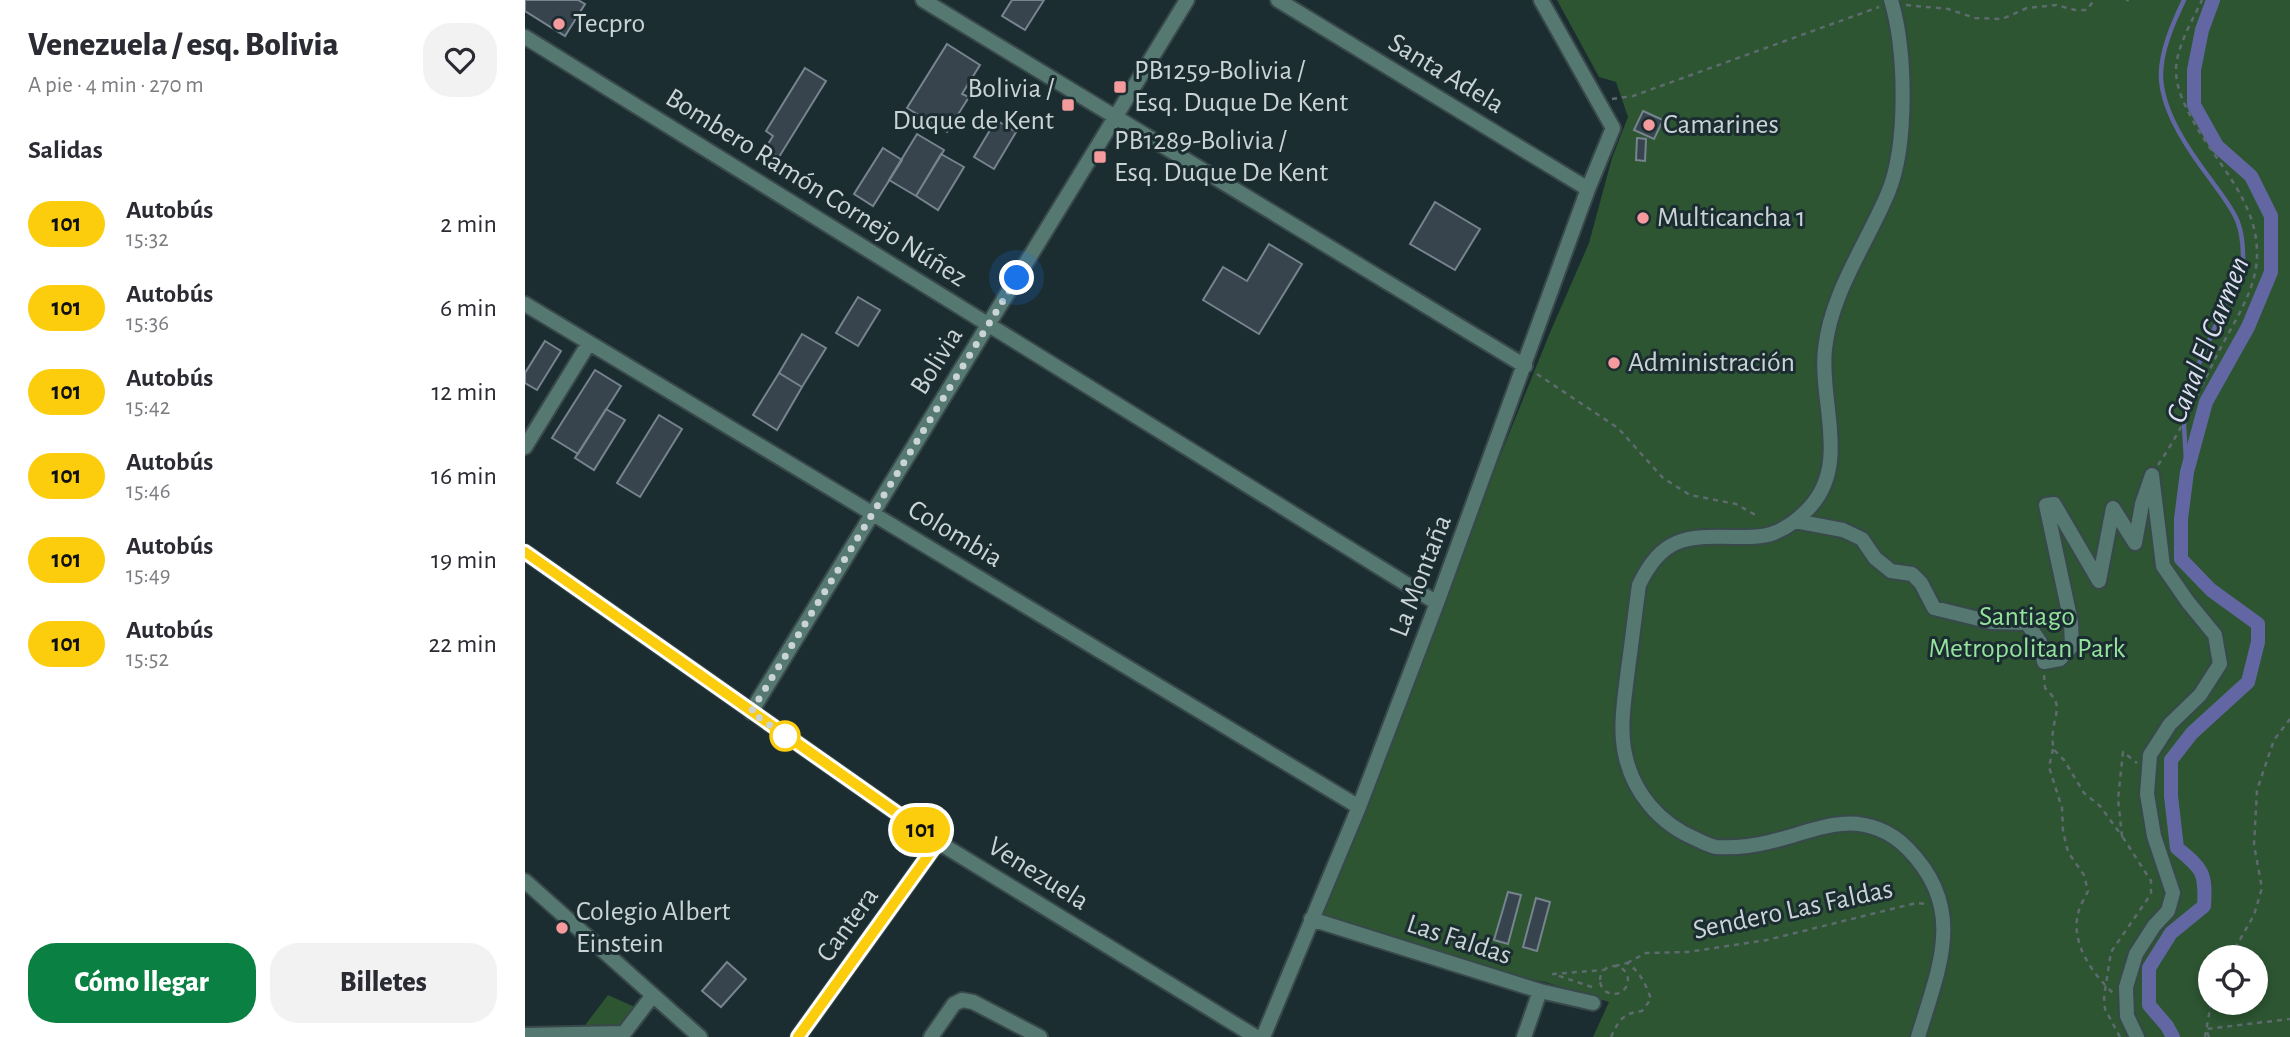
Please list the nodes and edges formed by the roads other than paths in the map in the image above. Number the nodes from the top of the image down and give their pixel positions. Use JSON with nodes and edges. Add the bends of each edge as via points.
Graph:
{"nodes":[{"id":1,"x":923,"y":0,"type":"edge"},
{"id":2,"x":1187,"y":0,"type":"edge"},
{"id":3,"x":1277,"y":0,"type":"edge"},
{"id":4,"x":1541,"y":0,"type":"edge"},
{"id":5,"x":1891,"y":1,"type":"edge"},
{"id":6,"x":525,"y":37,"type":"edge"},
{"id":7,"x":1115,"y":117,"type":"junction"},
{"id":8,"x":1588,"y":189,"type":"junction"},
{"id":9,"x":525,"y":304,"type":"edge"},
{"id":10,"x":989,"y":324,"type":"junction"},
{"id":11,"x":589,"y":343,"type":"junction"},
{"id":12,"x":1525,"y":366,"type":"junction"},
{"id":13,"x":525,"y":447,"type":"edge"},
{"id":14,"x":873,"y":513,"type":"junction"},
{"id":15,"x":1795,"y":521,"type":"junction"},
{"id":16,"x":525,"y":552,"type":"edge"},
{"id":17,"x":1437,"y":603,"type":"junction"},
{"id":18,"x":751,"y":712,"type":"junction"},
{"id":19,"x":1359,"y":807,"type":"junction"},
{"id":20,"x":938,"y":842,"type":"junction"},
{"id":21,"x":527,"y":885,"type":"edge"},
{"id":22,"x":1311,"y":919,"type":"junction"},
{"id":23,"x":1540,"y":991,"type":"junction"},
{"id":24,"x":653,"y":995,"type":"junction"},
{"id":25,"x":1593,"y":1003,"type":"dead end"},
{"id":26,"x":525,"y":1035,"type":"edge"},
{"id":27,"x":622,"y":1035,"type":"edge"},
{"id":28,"x":699,"y":1037,"type":"edge"},
{"id":29,"x":798,"y":1037,"type":"edge"},
{"id":30,"x":931,"y":1037,"type":"edge"},
{"id":31,"x":1039,"y":1037,"type":"edge"},
{"id":32,"x":1256,"y":1037,"type":"edge"},
{"id":33,"x":1263,"y":1037,"type":"edge"},
{"id":34,"x":1524,"y":1037,"type":"edge"},
{"id":35,"x":1918,"y":1037,"type":"edge"},
{"id":36,"x":2137,"y":1037,"type":"edge"}],
"edges":[{"from":1,"to":7,"type":"street"},
{"from":2,"to":7,"type":"street","name":"Bolivia"},
{"from":3,"to":8,"type":"street","name":"Santa Adela"},
{"from":4,"to":8,"type":"street","name":"La Montaña","via":[[1613,128]]},
{"from":5,"to":15,"type":"street","via":[[1903,85],[1897,153],[1889,190],[1833,309],[1824,352],[1831,457],[1825,485]]},
{"from":6,"to":10,"type":"street","name":"Bombero Ramón Cornejo Núñez"},
{"from":7,"to":10,"type":"street","name":"Bolivia"},
{"from":7,"to":12,"type":"street"},
{"from":8,"to":12,"type":"street","name":"La Montaña"},
{"from":9,"to":11,"type":"street","name":"Colombia"},
{"from":10,"to":14,"type":"street","name":"Bolivia"},
{"from":10,"to":17,"type":"street","name":"Bombero Ramón Cornejo Núñez"},
{"from":11,"to":13,"type":"street"},
{"from":11,"to":14,"type":"street","name":"Colombia"},
{"from":12,"to":17,"type":"street","name":"La Montaña"},
{"from":14,"to":18,"type":"street","name":"Bolivia"},
{"from":14,"to":19,"type":"street","name":"Colombia"},
{"from":15,"to":35,"type":"street","via":[[1769,535],[1688,538],[1665,548],[1649,565],[1639,584],[1623,713],[1625,753],[1634,784],[1657,814],[1677,831],[1714,847],[1766,843],[1843,823],[1878,829],[1898,839],[1923,864],[1943,904],[1940,964]]},
{"from":15,"to":36,"type":"street","via":[[1843,530],[1862,539],[1891,571],[1912,574],[1934,608],[1991,622],[2027,623],[2040,642],[2043,662],[2060,659],[2072,646],[2046,505],[2055,504],[2099,581],[2113,508],[2135,543],[2152,475],[2163,566],[2215,635],[2220,664],[2150,755],[2147,794],[2154,836],[2173,893],[2168,911],[2136,954],[2126,987],[2127,1016]]},
{"from":16,"to":18,"type":"street","name":"Venezuela"},
{"from":17,"to":19,"type":"street","name":"La Montaña"},
{"from":18,"to":20,"type":"street","name":"Venezuela"},
{"from":19,"to":22,"type":"street","name":"La Montaña"},
{"from":20,"to":29,"type":"street","name":"Cantera"},
{"from":20,"to":32,"type":"street","name":"Venezuela"},
{"from":21,"to":24,"type":"street"},
{"from":22,"to":23,"type":"street","name":"Las Faldas"},
{"from":22,"to":33,"type":"street","name":"La Montaña"},
{"from":23,"to":25,"type":"street","name":"Las Faldas"},
{"from":23,"to":34,"type":"street"},
{"from":24,"to":27,"type":"street"},
{"from":24,"to":28,"type":"street"},
{"from":26,"to":27,"type":"street"},
{"from":30,"to":31,"type":"street","via":[[961,1000]]}]}
